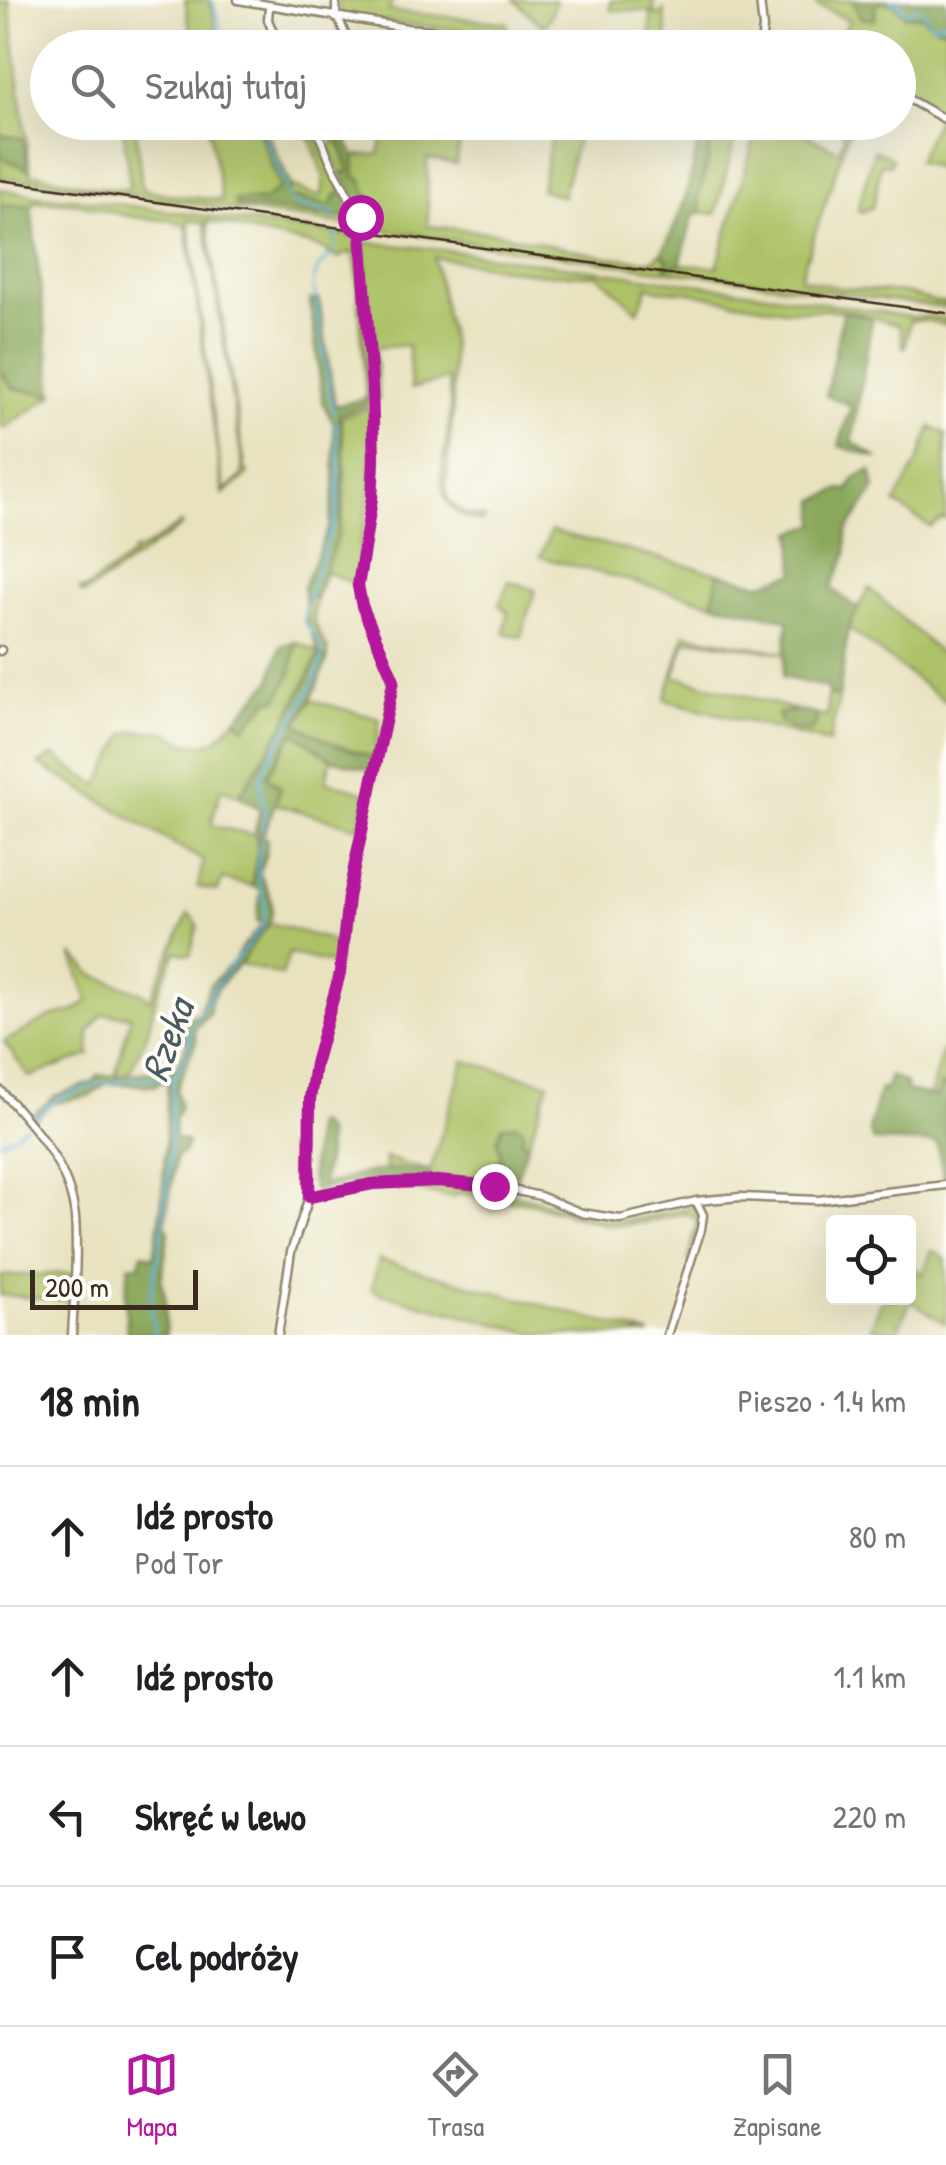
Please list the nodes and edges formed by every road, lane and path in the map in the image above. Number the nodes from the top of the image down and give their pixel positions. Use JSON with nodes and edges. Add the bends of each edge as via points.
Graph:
{"nodes":[{"id":1,"x":238,"y":0,"type":"edge"},
{"id":2,"x":336,"y":0,"type":"edge"},
{"id":3,"x":760,"y":0,"type":"edge"},
{"id":4,"x":269,"y":7,"type":"junction"},
{"id":5,"x":337,"y":18,"type":"junction"},
{"id":6,"x":272,"y":30,"type":"edge"},
{"id":7,"x":342,"y":30,"type":"edge"},
{"id":8,"x":430,"y":30,"type":"edge"},
{"id":9,"x":763,"y":30,"type":"edge"},
{"id":10,"x":916,"y":103,"type":"edge"},
{"id":11,"x":946,"y":120,"type":"edge"},
{"id":12,"x":321,"y":140,"type":"edge"},
{"id":13,"x":0,"y":1090,"type":"edge"},
{"id":14,"x":946,"y":1185,"type":"edge"},
{"id":15,"x":309,"y":1197,"type":"junction"},
{"id":16,"x":696,"y":1201,"type":"junction"},
{"id":17,"x":72,"y":1335,"type":"edge"},
{"id":18,"x":278,"y":1335,"type":"edge"},
{"id":19,"x":668,"y":1335,"type":"edge"}],
"edges":[{"from":1,"to":4,"type":"street"},
{"from":2,"to":5,"type":"street"},
{"from":3,"to":9,"type":"street"},
{"from":4,"to":5,"type":"street"},
{"from":4,"to":6,"type":"street"},
{"from":5,"to":7,"type":"street"},
{"from":5,"to":8,"type":"street"},
{"from":10,"to":11,"type":"street"},
{"from":12,"to":15,"type":"street","via":[[362,222],[374,460],[358,586],[394,680],[348,897],[340,973],[315,1064]]},
{"from":13,"to":17,"type":"street","via":[[45,1143],[70,1195]]},
{"from":14,"to":16,"type":"street","via":[[818,1200]]},
{"from":15,"to":16,"type":"street","via":[[372,1184],[437,1181],[494,1186],[620,1218]]},
{"from":15,"to":18,"type":"street","via":[[291,1252]]},
{"from":16,"to":19,"type":"street","via":[[701,1229]]}]}
